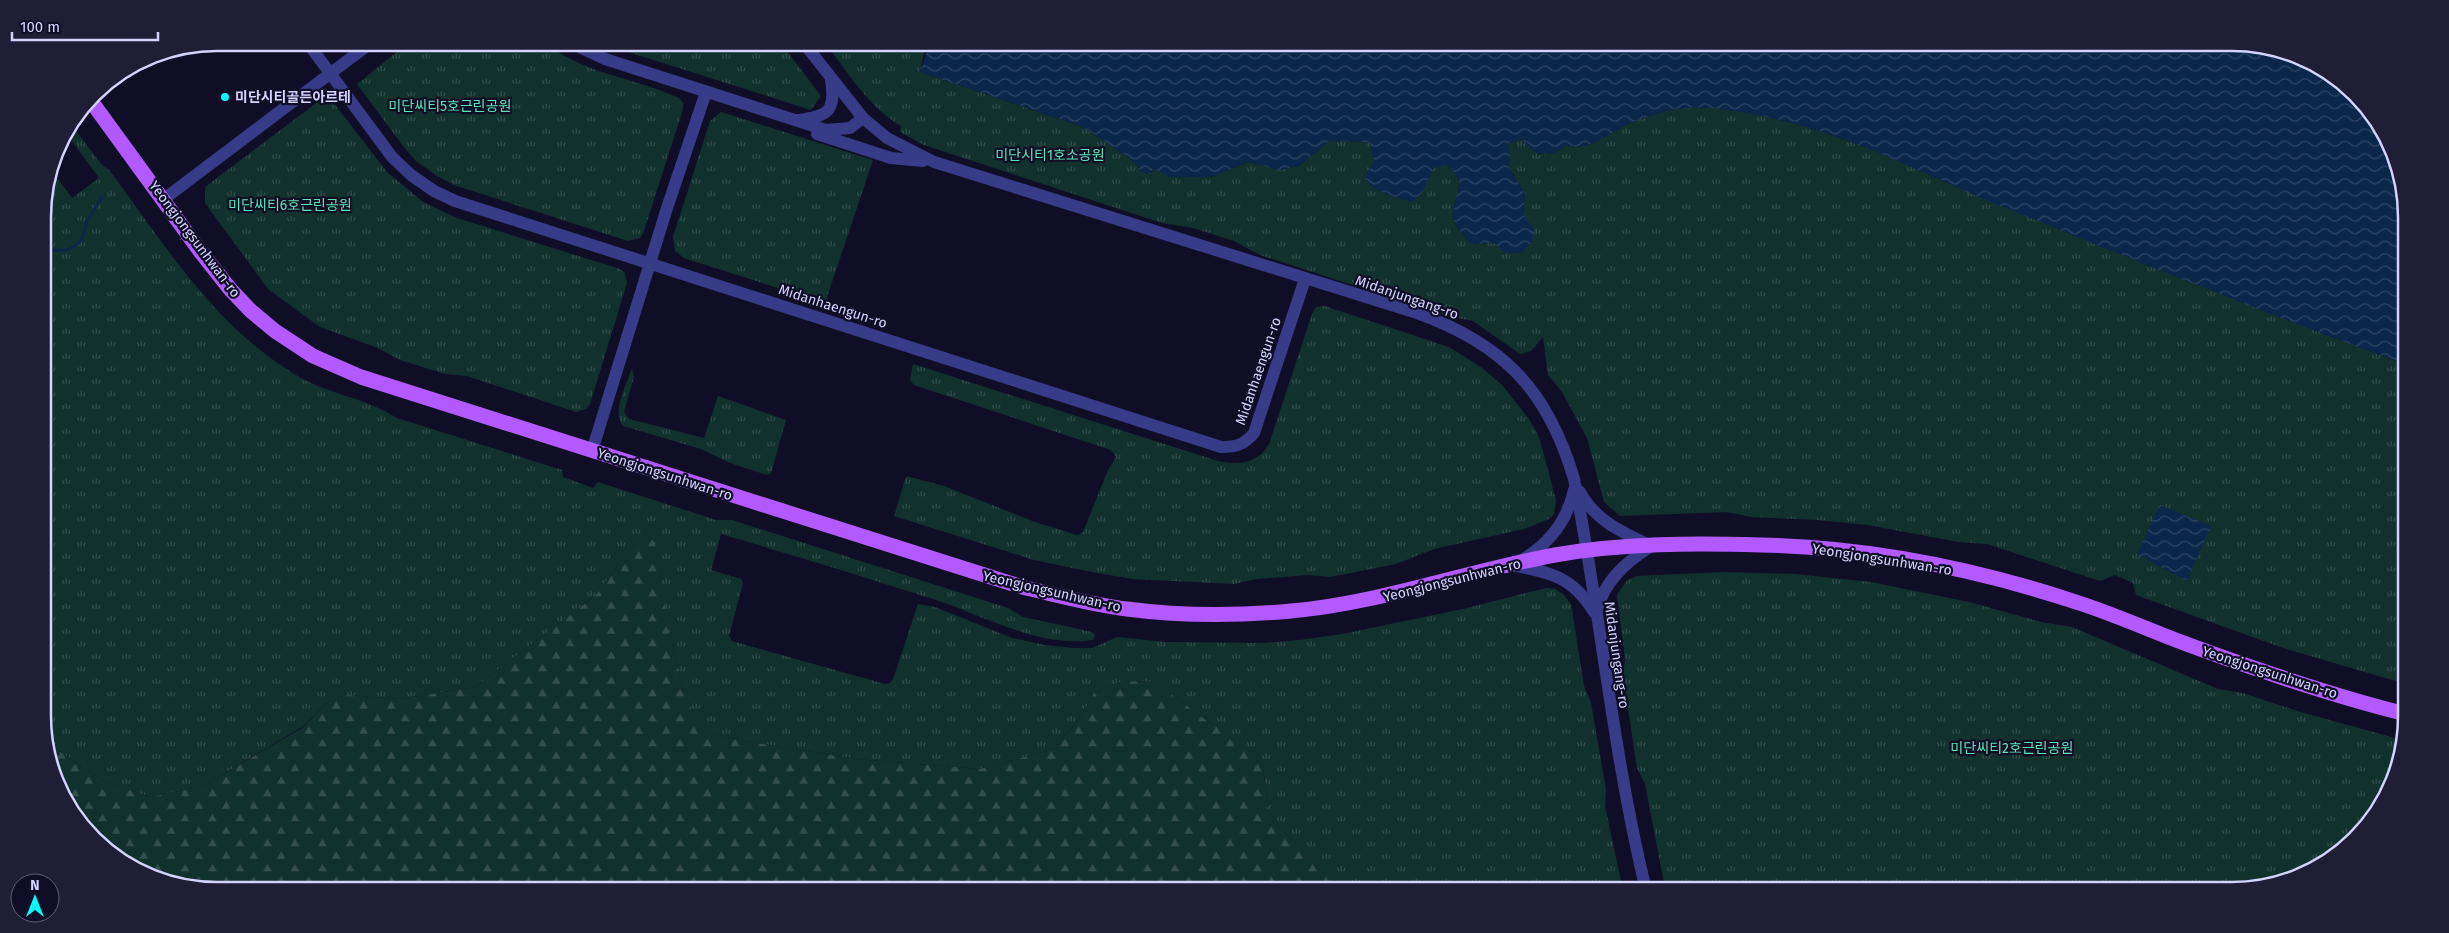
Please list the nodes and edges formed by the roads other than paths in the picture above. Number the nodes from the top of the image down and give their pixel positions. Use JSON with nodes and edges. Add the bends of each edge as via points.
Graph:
{"nodes":[{"id":1,"x":313,"y":51,"type":"edge"},
{"id":2,"x":360,"y":51,"type":"edge"},
{"id":3,"x":587,"y":51,"type":"edge"},
{"id":4,"x":810,"y":51,"type":"edge"},
{"id":5,"x":330,"y":74,"type":"junction"},
{"id":6,"x":831,"y":80,"type":"junction"},
{"id":7,"x":706,"y":92,"type":"junction"},
{"id":8,"x":95,"y":106,"type":"edge"},
{"id":9,"x":863,"y":118,"type":"junction"},
{"id":10,"x":793,"y":121,"type":"junction"},
{"id":11,"x":934,"y":162,"type":"junction"},
{"id":12,"x":164,"y":199,"type":"junction"},
{"id":13,"x":650,"y":263,"type":"junction"},
{"id":14,"x":1305,"y":279,"type":"junction"},
{"id":15,"x":592,"y":451,"type":"junction"},
{"id":16,"x":1576,"y":484,"type":"junction"},
{"id":17,"x":1651,"y":546,"type":"junction"},
{"id":18,"x":1586,"y":551,"type":"junction"},
{"id":19,"x":1511,"y":565,"type":"junction"},
{"id":20,"x":1596,"y":614,"type":"junction"},
{"id":21,"x":2398,"y":712,"type":"edge"},
{"id":22,"x":1644,"y":881,"type":"edge"}],
"edges":[{"from":1,"to":5,"type":"street","name":"Midanhaengun-ro"},
{"from":2,"to":5,"type":"street"},
{"from":3,"to":7,"type":"street","via":[[605,60]]},
{"from":4,"to":6,"type":"street","name":"Midanjungang-ro"},
{"from":5,"to":12,"type":"street"},
{"from":5,"to":13,"type":"street","name":"Midanhaengun-ro","via":[[392,157],[434,191],[479,209]]},
{"from":6,"to":9,"type":"street","name":"Midanjungang-ro"},
{"from":6,"to":10,"type":"street","via":[[832,103],[828,111],[819,118]]},
{"from":7,"to":10,"type":"street"},
{"from":7,"to":13,"type":"street"},
{"from":8,"to":12,"type":"main road","name":"Yeongjongsunhwan-ro"},
{"from":9,"to":10,"type":"street","via":[[850,128],[835,131]]},
{"from":9,"to":11,"type":"street","name":"Midanjungang-ro","via":[[887,138]]},
{"from":10,"to":11,"type":"street","via":[[824,137],[891,158]]},
{"from":11,"to":14,"type":"street","name":"Midanjungang-ro"},
{"from":12,"to":15,"type":"main road","name":"Yeongjongsunhwan-ro","via":[[230,289],[274,331],[313,356],[361,377]]},
{"from":13,"to":14,"type":"street","name":"Midanhaengun-ro","via":[[1221,447],[1236,447],[1254,433]]},
{"from":13,"to":15,"type":"street"},
{"from":14,"to":16,"type":"street","name":"Midanjungang-ro","via":[[1440,321],[1492,351],[1514,369],[1551,418]]},
{"from":15,"to":19,"type":"main road","name":"Yeongjongsunhwan-ro","via":[[1022,587],[1126,609],[1231,614],[1291,611],[1407,592]]},
{"from":16,"to":17,"type":"street","via":[[1598,518]]},
{"from":16,"to":18,"type":"street","name":"Midanjungang-ro"},
{"from":16,"to":19,"type":"street","via":[[1565,520],[1554,534],[1530,555]]},
{"from":17,"to":18,"type":"main road","name":"Yeongjongsunhwan-ro"},
{"from":17,"to":20,"type":"street","via":[[1628,562],[1610,581]]},
{"from":17,"to":21,"type":"main road","name":"Yeongjongsunhwan-ro","via":[[1804,547],[1883,556],[1964,572],[2074,601],[2250,666]]},
{"from":18,"to":19,"type":"main road","name":"Yeongjongsunhwan-ro"},
{"from":18,"to":20,"type":"street","name":"Midanjungang-ro"},
{"from":19,"to":20,"type":"street","via":[[1562,578],[1581,593]]},
{"from":20,"to":22,"type":"street","name":"Midanjungang-ro","via":[[1625,797]]}]}
